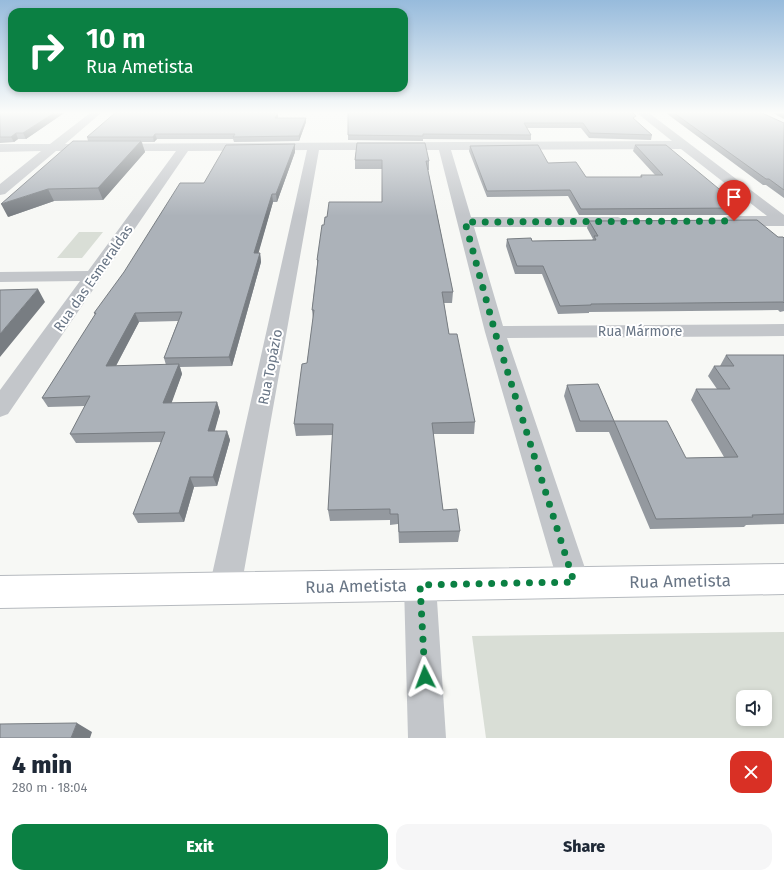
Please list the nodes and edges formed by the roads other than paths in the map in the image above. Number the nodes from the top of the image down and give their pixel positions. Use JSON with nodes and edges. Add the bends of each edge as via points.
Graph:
{"nodes":[{"id":1,"x":127,"y":147,"type":"edge"},
{"id":2,"x":185,"y":147,"type":"edge"},
{"id":3,"x":314,"y":147,"type":"edge"},
{"id":4,"x":444,"y":147,"type":"edge"},
{"id":5,"x":687,"y":147,"type":"edge"},
{"id":6,"x":0,"y":148,"type":"edge"},
{"id":7,"x":53,"y":148,"type":"junction"},
{"id":8,"x":0,"y":191,"type":"edge"},
{"id":9,"x":710,"y":221,"type":"edge"},
{"id":10,"x":783,"y":221,"type":"edge"},
{"id":11,"x":465,"y":222,"type":"junction"},
{"id":12,"x":631,"y":222,"type":"edge"},
{"id":13,"x":93,"y":276,"type":"junction"},
{"id":14,"x":0,"y":277,"type":"edge"},
{"id":15,"x":784,"y":330,"type":"edge"},
{"id":16,"x":495,"y":332,"type":"junction"},
{"id":17,"x":0,"y":408,"type":"edge"},
{"id":18,"x":784,"y":579,"type":"edge"},
{"id":19,"x":574,"y":582,"type":"junction"},
{"id":20,"x":420,"y":585,"type":"junction"},
{"id":21,"x":225,"y":588,"type":"junction"},
{"id":22,"x":0,"y":592,"type":"edge"},
{"id":23,"x":427,"y":738,"type":"edge"}],
"edges":[{"from":1,"to":7,"type":"street"},
{"from":2,"to":13,"type":"street","name":"Rua das Esmeraldas"},
{"from":3,"to":21,"type":"street","name":"Rua Topázio"},
{"from":4,"to":11,"type":"street"},
{"from":5,"to":10,"type":"street"},
{"from":6,"to":7,"type":"street"},
{"from":7,"to":8,"type":"street"},
{"from":9,"to":10,"type":"street"},
{"from":11,"to":12,"type":"street"},
{"from":11,"to":16,"type":"street"},
{"from":13,"to":14,"type":"street"},
{"from":13,"to":17,"type":"street","name":"Rua das Esmeraldas"},
{"from":15,"to":16,"type":"street","name":"Rua Mármore"},
{"from":16,"to":19,"type":"street"},
{"from":18,"to":19,"type":"street","name":"Rua Ametista"},
{"from":19,"to":20,"type":"street","name":"Rua Ametista"},
{"from":20,"to":21,"type":"street","name":"Rua Ametista"},
{"from":20,"to":23,"type":"street"},
{"from":21,"to":22,"type":"street","name":"Rua Ametista"}]}
